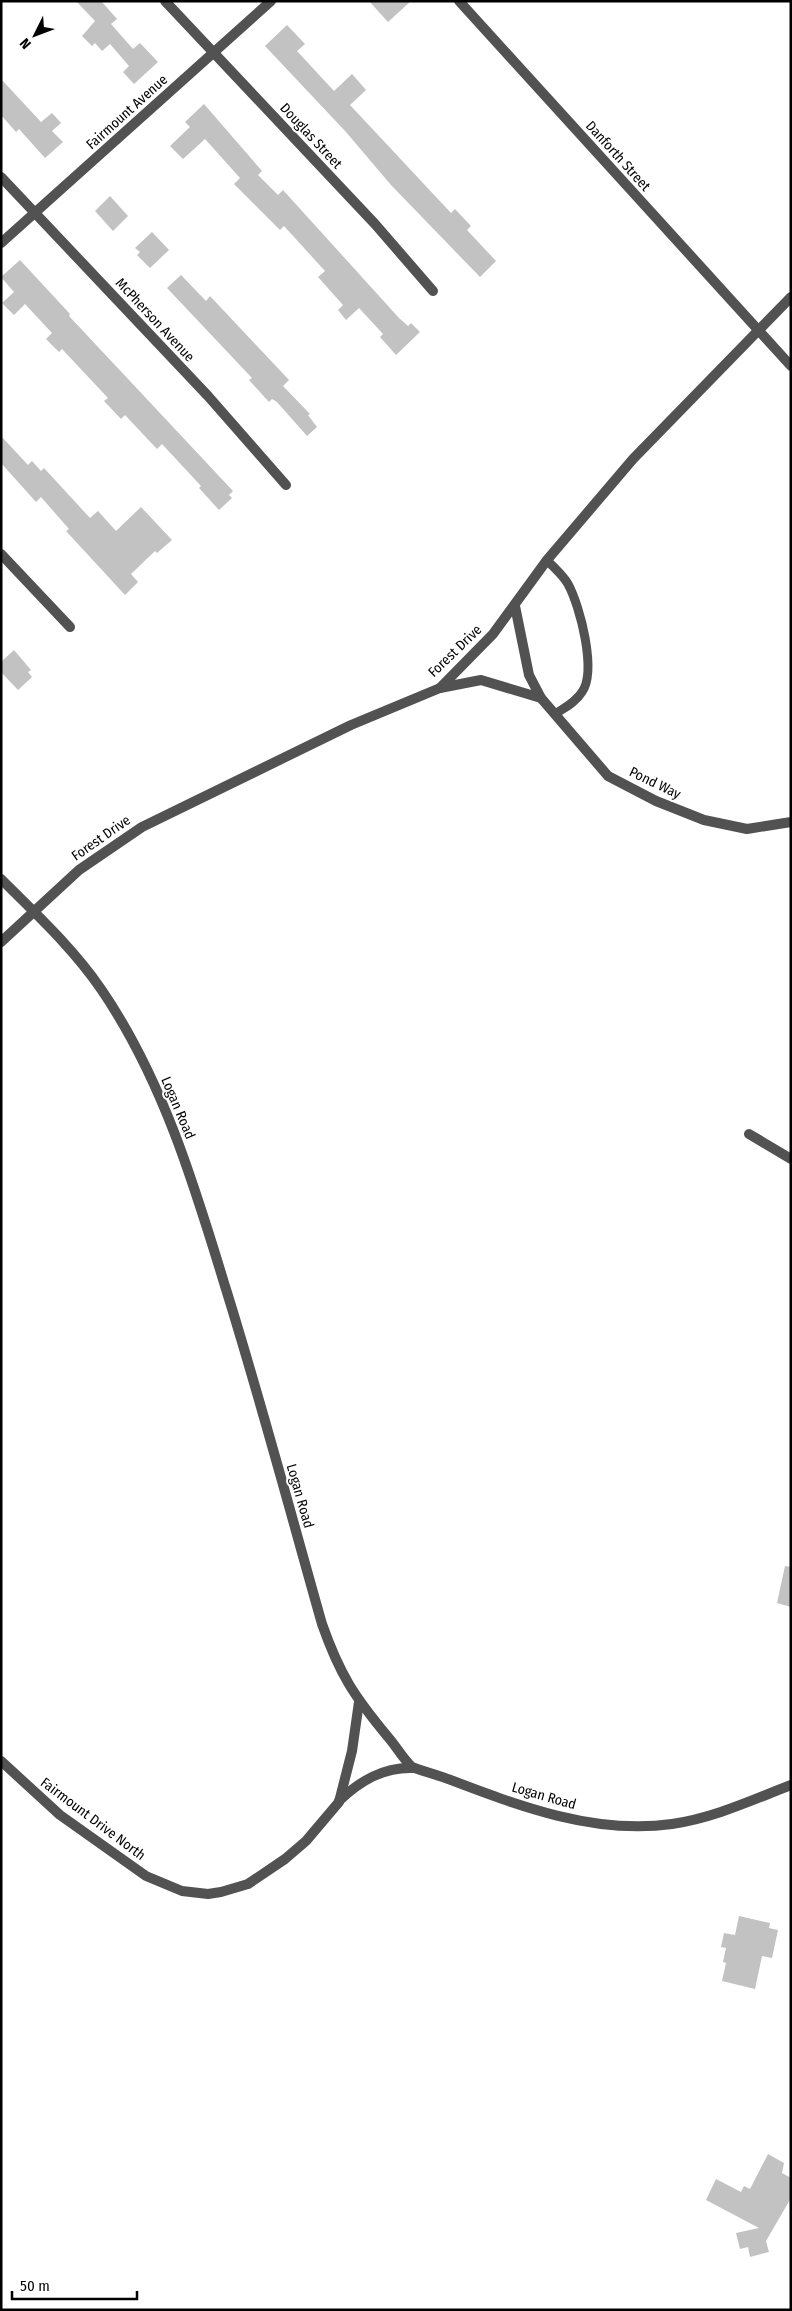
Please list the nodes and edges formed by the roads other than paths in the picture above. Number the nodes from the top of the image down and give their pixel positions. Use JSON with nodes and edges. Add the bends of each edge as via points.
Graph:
{"nodes":[{"id":1,"x":165,"y":1,"type":"edge"},
{"id":2,"x":271,"y":1,"type":"edge"},
{"id":3,"x":459,"y":1,"type":"edge"},
{"id":4,"x":214,"y":53,"type":"junction"},
{"id":5,"x":1,"y":177,"type":"edge"},
{"id":6,"x":35,"y":213,"type":"junction"},
{"id":7,"x":1,"y":243,"type":"edge"},
{"id":8,"x":433,"y":291,"type":"dead end"},
{"id":9,"x":791,"y":297,"type":"edge"},
{"id":10,"x":757,"y":330,"type":"junction"},
{"id":11,"x":791,"y":366,"type":"edge"},
{"id":12,"x":286,"y":485,"type":"dead end"},
{"id":13,"x":1,"y":554,"type":"edge"},
{"id":14,"x":548,"y":560,"type":"junction"},
{"id":15,"x":516,"y":606,"type":"junction"},
{"id":16,"x":70,"y":627,"type":"dead end"},
{"id":17,"x":440,"y":688,"type":"junction"},
{"id":18,"x":541,"y":698,"type":"junction"},
{"id":19,"x":555,"y":714,"type":"junction"},
{"id":20,"x":791,"y":822,"type":"edge"},
{"id":21,"x":1,"y":879,"type":"edge"},
{"id":22,"x":33,"y":911,"type":"junction"},
{"id":23,"x":1,"y":942,"type":"edge"},
{"id":24,"x":749,"y":1134,"type":"dead end"},
{"id":25,"x":791,"y":1160,"type":"edge"},
{"id":26,"x":359,"y":1702,"type":"junction"},
{"id":27,"x":1,"y":1761,"type":"edge"},
{"id":28,"x":413,"y":1768,"type":"junction"},
{"id":29,"x":791,"y":1785,"type":"edge"},
{"id":30,"x":339,"y":1802,"type":"junction"}],
"edges":[{"from":1,"to":4,"type":"street","name":"Douglas Street"},
{"from":2,"to":4,"type":"street","name":"Fairmount Avenue"},
{"from":3,"to":10,"type":"street","name":"Danforth Street"},
{"from":4,"to":6,"type":"street","name":"Fairmount Avenue"},
{"from":4,"to":8,"type":"street","name":"Douglas Street"},
{"from":5,"to":6,"type":"street","name":"McPherson Avenue"},
{"from":6,"to":7,"type":"street","name":"Fairmount Avenue"},
{"from":6,"to":12,"type":"street","name":"McPherson Avenue","via":[[208,396]]},
{"from":9,"to":10,"type":"street","name":"Forest Drive"},
{"from":10,"to":11,"type":"street","name":"Danforth Street"},
{"from":10,"to":14,"type":"street","name":"Forest Drive","via":[[633,459]]},
{"from":13,"to":16,"type":"street"},
{"from":14,"to":15,"type":"street","name":"Forest Drive"},
{"from":14,"to":19,"type":"lane","via":[[567,583],[590,661],[583,692]]},
{"from":15,"to":17,"type":"street","name":"Forest Drive"},
{"from":15,"to":18,"type":"street","name":"Pond Way","via":[[529,675]]},
{"from":17,"to":18,"type":"street","via":[[481,680]]},
{"from":17,"to":22,"type":"street","name":"Forest Drive","via":[[351,725],[142,827],[79,870]]},
{"from":18,"to":19,"type":"street","name":"Pond Way"},
{"from":19,"to":20,"type":"street","name":"Pond Way","via":[[608,776],[656,801],[704,820],[747,829]]},
{"from":21,"to":22,"type":"street","name":"Logan Road"},
{"from":22,"to":23,"type":"street"},
{"from":22,"to":26,"type":"street","name":"Logan Road","via":[[102,991],[151,1080],[176,1138],[202,1209],[247,1356],[322,1624],[336,1662]]},
{"from":24,"to":25,"type":"street"},
{"from":26,"to":28,"type":"street","name":"Logan Road"},
{"from":26,"to":30,"type":"street","name":"Fairmount Drive North","via":[[352,1751]]},
{"from":27,"to":30,"type":"street","name":"Fairmount Drive North","via":[[54,1810],[146,1876],[194,1893],[234,1889],[261,1877],[306,1840]]},
{"from":28,"to":29,"type":"street","name":"Logan Road","via":[[548,1813],[605,1825],[648,1826],[703,1818]]},
{"from":28,"to":30,"type":"street","via":[[386,1770],[365,1780]]}]}
